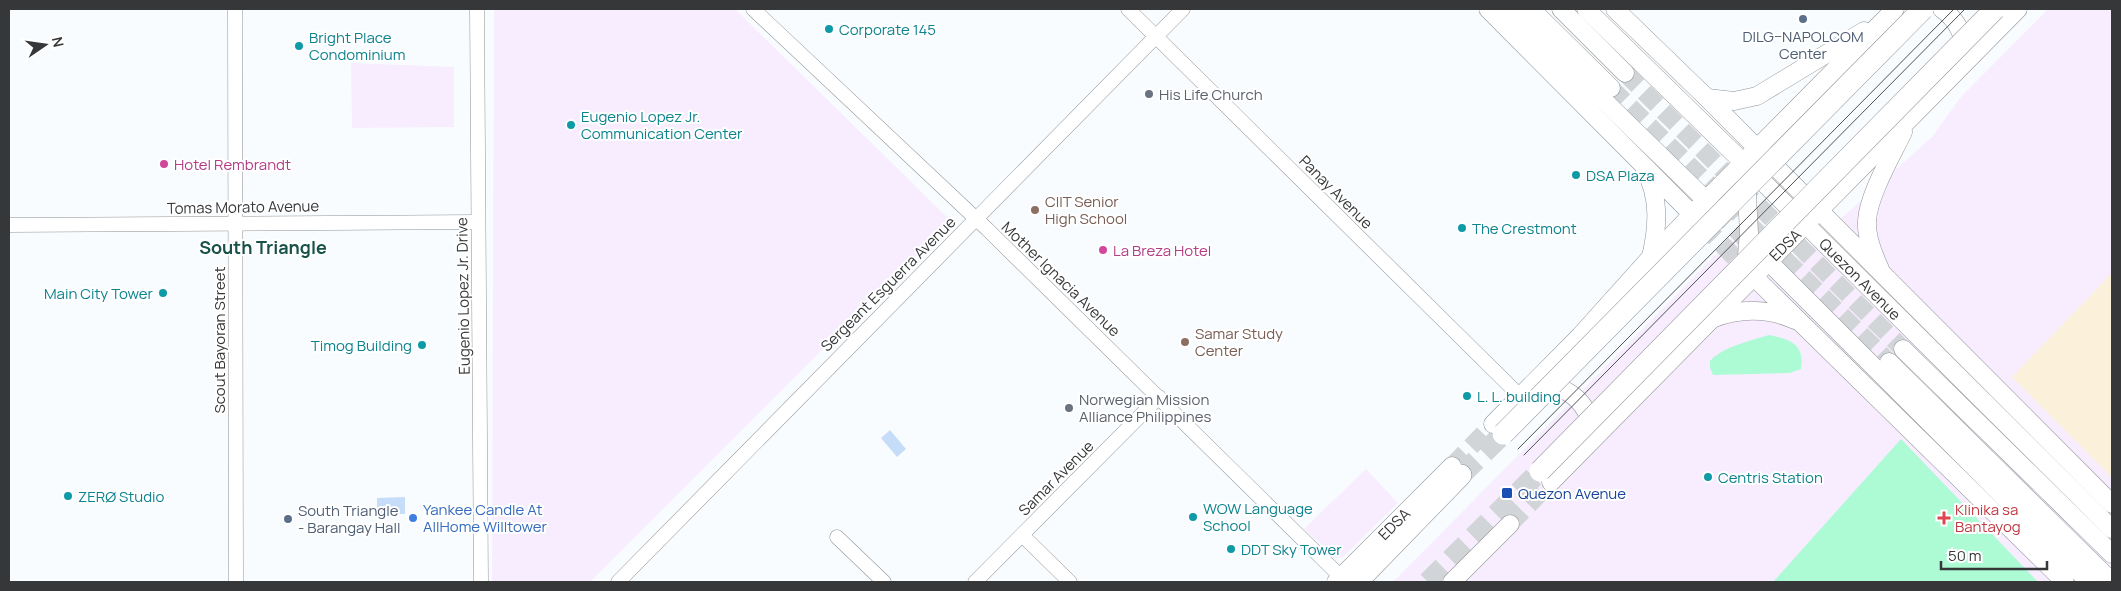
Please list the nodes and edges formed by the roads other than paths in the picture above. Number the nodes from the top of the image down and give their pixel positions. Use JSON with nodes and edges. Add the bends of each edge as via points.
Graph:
{"nodes":[{"id":1,"x":234,"y":9,"type":"edge"},
{"id":2,"x":477,"y":9,"type":"edge"},
{"id":3,"x":753,"y":9,"type":"edge"},
{"id":4,"x":1128,"y":9,"type":"edge"},
{"id":5,"x":1183,"y":9,"type":"edge"},
{"id":6,"x":1488,"y":9,"type":"edge"},
{"id":7,"x":1510,"y":9,"type":"edge"},
{"id":8,"x":1531,"y":9,"type":"edge"},
{"id":9,"x":1561,"y":9,"type":"edge"},
{"id":10,"x":1586,"y":9,"type":"edge"},
{"id":11,"x":1615,"y":9,"type":"edge"},
{"id":12,"x":1895,"y":9,"type":"edge"},
{"id":13,"x":1923,"y":9,"type":"edge"},
{"id":14,"x":1942,"y":9,"type":"edge"},
{"id":15,"x":1979,"y":9,"type":"edge"},
{"id":16,"x":2007,"y":12,"type":"edge"},
{"id":17,"x":1879,"y":25,"type":"junction"},
{"id":18,"x":1155,"y":37,"type":"junction"},
{"id":19,"x":1964,"y":63,"type":"junction"},
{"id":20,"x":1625,"y":73,"type":"tunnel mouth"},
{"id":21,"x":1611,"y":88,"type":"tunnel mouth"},
{"id":22,"x":1707,"y":98,"type":"junction"},
{"id":23,"x":1908,"y":121,"type":"junction"},
{"id":24,"x":1761,"y":152,"type":"junction"},
{"id":25,"x":1637,"y":157,"type":"junction"},
{"id":26,"x":1747,"y":166,"type":"junction"},
{"id":27,"x":1711,"y":205,"type":"junction"},
{"id":28,"x":1819,"y":211,"type":"junction"},
{"id":29,"x":976,"y":218,"type":"junction"},
{"id":30,"x":1697,"y":219,"type":"junction"},
{"id":31,"x":478,"y":222,"type":"junction"},
{"id":32,"x":235,"y":223,"type":"junction"},
{"id":33,"x":1806,"y":224,"type":"junction"},
{"id":34,"x":9,"y":225,"type":"edge"},
{"id":35,"x":1755,"y":248,"type":"tunnel mouth"},
{"id":36,"x":1651,"y":257,"type":"junction"},
{"id":37,"x":1768,"y":261,"type":"junction"},
{"id":38,"x":1746,"y":269,"type":"junction"},
{"id":39,"x":1883,"y":276,"type":"junction"},
{"id":40,"x":1711,"y":319,"type":"junction"},
{"id":41,"x":1800,"y":322,"type":"junction"},
{"id":42,"x":1903,"y":349,"type":"tunnel mouth"},
{"id":43,"x":1889,"y":362,"type":"tunnel mouth"},
{"id":44,"x":1526,"y":391,"type":"junction"},
{"id":45,"x":1159,"y":397,"type":"junction"},
{"id":46,"x":1607,"y":423,"type":"junction"},
{"id":47,"x":1498,"y":429,"type":"joint"},
{"id":48,"x":1591,"y":442,"type":"junction"},
{"id":49,"x":1456,"y":470,"type":"tunnel mouth"},
{"id":50,"x":1545,"y":476,"type":"joint"},
{"id":51,"x":2112,"y":504,"type":"edge"},
{"id":52,"x":1510,"y":524,"type":"tunnel mouth"},
{"id":53,"x":2112,"y":530,"type":"edge"},
{"id":54,"x":1022,"y":535,"type":"junction"},
{"id":55,"x":837,"y":537,"type":"dead end"},
{"id":56,"x":2112,"y":554,"type":"edge"},
{"id":57,"x":1345,"y":581,"type":"edge"},
{"id":58,"x":236,"y":582,"type":"edge"},
{"id":59,"x":481,"y":582,"type":"edge"},
{"id":60,"x":618,"y":582,"type":"edge"},
{"id":61,"x":884,"y":582,"type":"edge"},
{"id":62,"x":975,"y":582,"type":"edge"},
{"id":63,"x":1070,"y":582,"type":"edge"},
{"id":64,"x":1452,"y":582,"type":"edge"},
{"id":65,"x":2065,"y":582,"type":"edge"},
{"id":66,"x":2089,"y":582,"type":"edge"},
{"id":67,"x":2112,"y":582,"type":"edge"}],
"edges":[{"from":1,"to":32,"type":"street","name":"Scout Bayoran Street"},
{"from":2,"to":31,"type":"street","name":"Eugenio Lopez Jr. Drive"},
{"from":3,"to":29,"type":"street","name":"Mother Ignacia Avenue"},
{"from":4,"to":18,"type":"street","name":"Panay Avenue"},
{"from":5,"to":18,"type":"street","name":"Sergeant Esguerra Avenue"},
{"from":6,"to":25,"type":"main road"},
{"from":7,"to":27,"type":"main road"},
{"from":8,"to":21,"type":"main road"},
{"from":9,"to":20,"type":"main road"},
{"from":10,"to":26,"type":"main road","name":"Quezon Avenue"},
{"from":11,"to":22,"type":"main road","name":"Quezon Avenue"},
{"from":12,"to":17,"type":"main road"},
{"from":13,"to":47,"type":"highway","bridge":true},
{"from":14,"to":19,"type":"main road","via":[[1959,28],[1965,49]]},
{"from":15,"to":16,"type":"main road","via":[[1989,17]]},
{"from":16,"to":19,"type":"main road","name":"EDSA"},
{"from":16,"to":50,"type":"highway","name":"EDSA","bridge":true},
{"from":17,"to":22,"type":"main road","via":[[1860,32],[1757,96],[1734,101]]},
{"from":17,"to":24,"type":"main road"},
{"from":18,"to":29,"type":"street","name":"Sergeant Esguerra Avenue"},
{"from":18,"to":44,"type":"street","name":"Panay Avenue"},
{"from":19,"to":23,"type":"main road","name":"EDSA"},
{"from":22,"to":24,"type":"main road","name":"Quezon Avenue"},
{"from":23,"to":28,"type":"main road","name":"EDSA"},
{"from":23,"to":39,"type":"main road","via":[[1868,216],[1871,246]]},
{"from":24,"to":26,"type":"main road"},
{"from":24,"to":28,"type":"main road","name":"Quezon Avenue"},
{"from":25,"to":30,"type":"main road"},
{"from":25,"to":36,"type":"main road","via":[[1648,177],[1656,205],[1657,228]]},
{"from":26,"to":27,"type":"main road"},
{"from":26,"to":33,"type":"main road","name":"Quezon Avenue"},
{"from":26,"to":37,"type":"main road","via":[[1753,214]]},
{"from":26,"to":38,"type":"main road","via":[[1749,245]]},
{"from":27,"to":30,"type":"main road"},
{"from":28,"to":33,"type":"main road","name":"EDSA"},
{"from":28,"to":39,"type":"main road","name":"Quezon Avenue"},
{"from":29,"to":45,"type":"street","name":"Mother Ignacia Avenue"},
{"from":29,"to":60,"type":"street","name":"Sergeant Esguerra Avenue"},
{"from":30,"to":36,"type":"main road"},
{"from":31,"to":32,"type":"street","name":"Tomas Morato Avenue"},
{"from":31,"to":59,"type":"street","name":"Eugenio Lopez Jr. Drive"},
{"from":32,"to":34,"type":"street","name":"Tomas Morato Avenue"},
{"from":32,"to":58,"type":"street","name":"Scout Bayoran Street"},
{"from":33,"to":37,"type":"main road","name":"EDSA"},
{"from":33,"to":53,"type":"main road","name":"Quezon Avenue"},
{"from":35,"to":37,"type":"main road"},
{"from":36,"to":44,"type":"main road"},
{"from":37,"to":38,"type":"main road","name":"EDSA"},
{"from":37,"to":66,"type":"main road"},
{"from":38,"to":40,"type":"main road","name":"EDSA"},
{"from":38,"to":41,"type":"main road"},
{"from":38,"to":46,"type":"main road","via":[[1618,396]]},
{"from":39,"to":51,"type":"main road","name":"Quezon Avenue"},
{"from":40,"to":41,"type":"main road","via":[[1738,312],[1762,311]]},
{"from":40,"to":46,"type":"main road","name":"EDSA"},
{"from":41,"to":65,"type":"main road"},
{"from":42,"to":56,"type":"main road"},
{"from":43,"to":67,"type":"main road"},
{"from":44,"to":47,"type":"main road"},
{"from":44,"to":48,"type":"main road","via":[[1541,384],[1560,387],[1576,397],[1592,422]]},
{"from":45,"to":54,"type":"street","name":"Samar Avenue"},
{"from":45,"to":57,"type":"street","name":"Mother Ignacia Avenue"},
{"from":46,"to":48,"type":"main road","name":"EDSA"},
{"from":48,"to":50,"type":"main road","name":"EDSA"},
{"from":49,"to":57,"type":"highway","name":"EDSA"},
{"from":52,"to":64,"type":"main road"},
{"from":54,"to":62,"type":"street","name":"Samar Avenue"},
{"from":54,"to":63,"type":"street"},
{"from":55,"to":61,"type":"street"}]}
